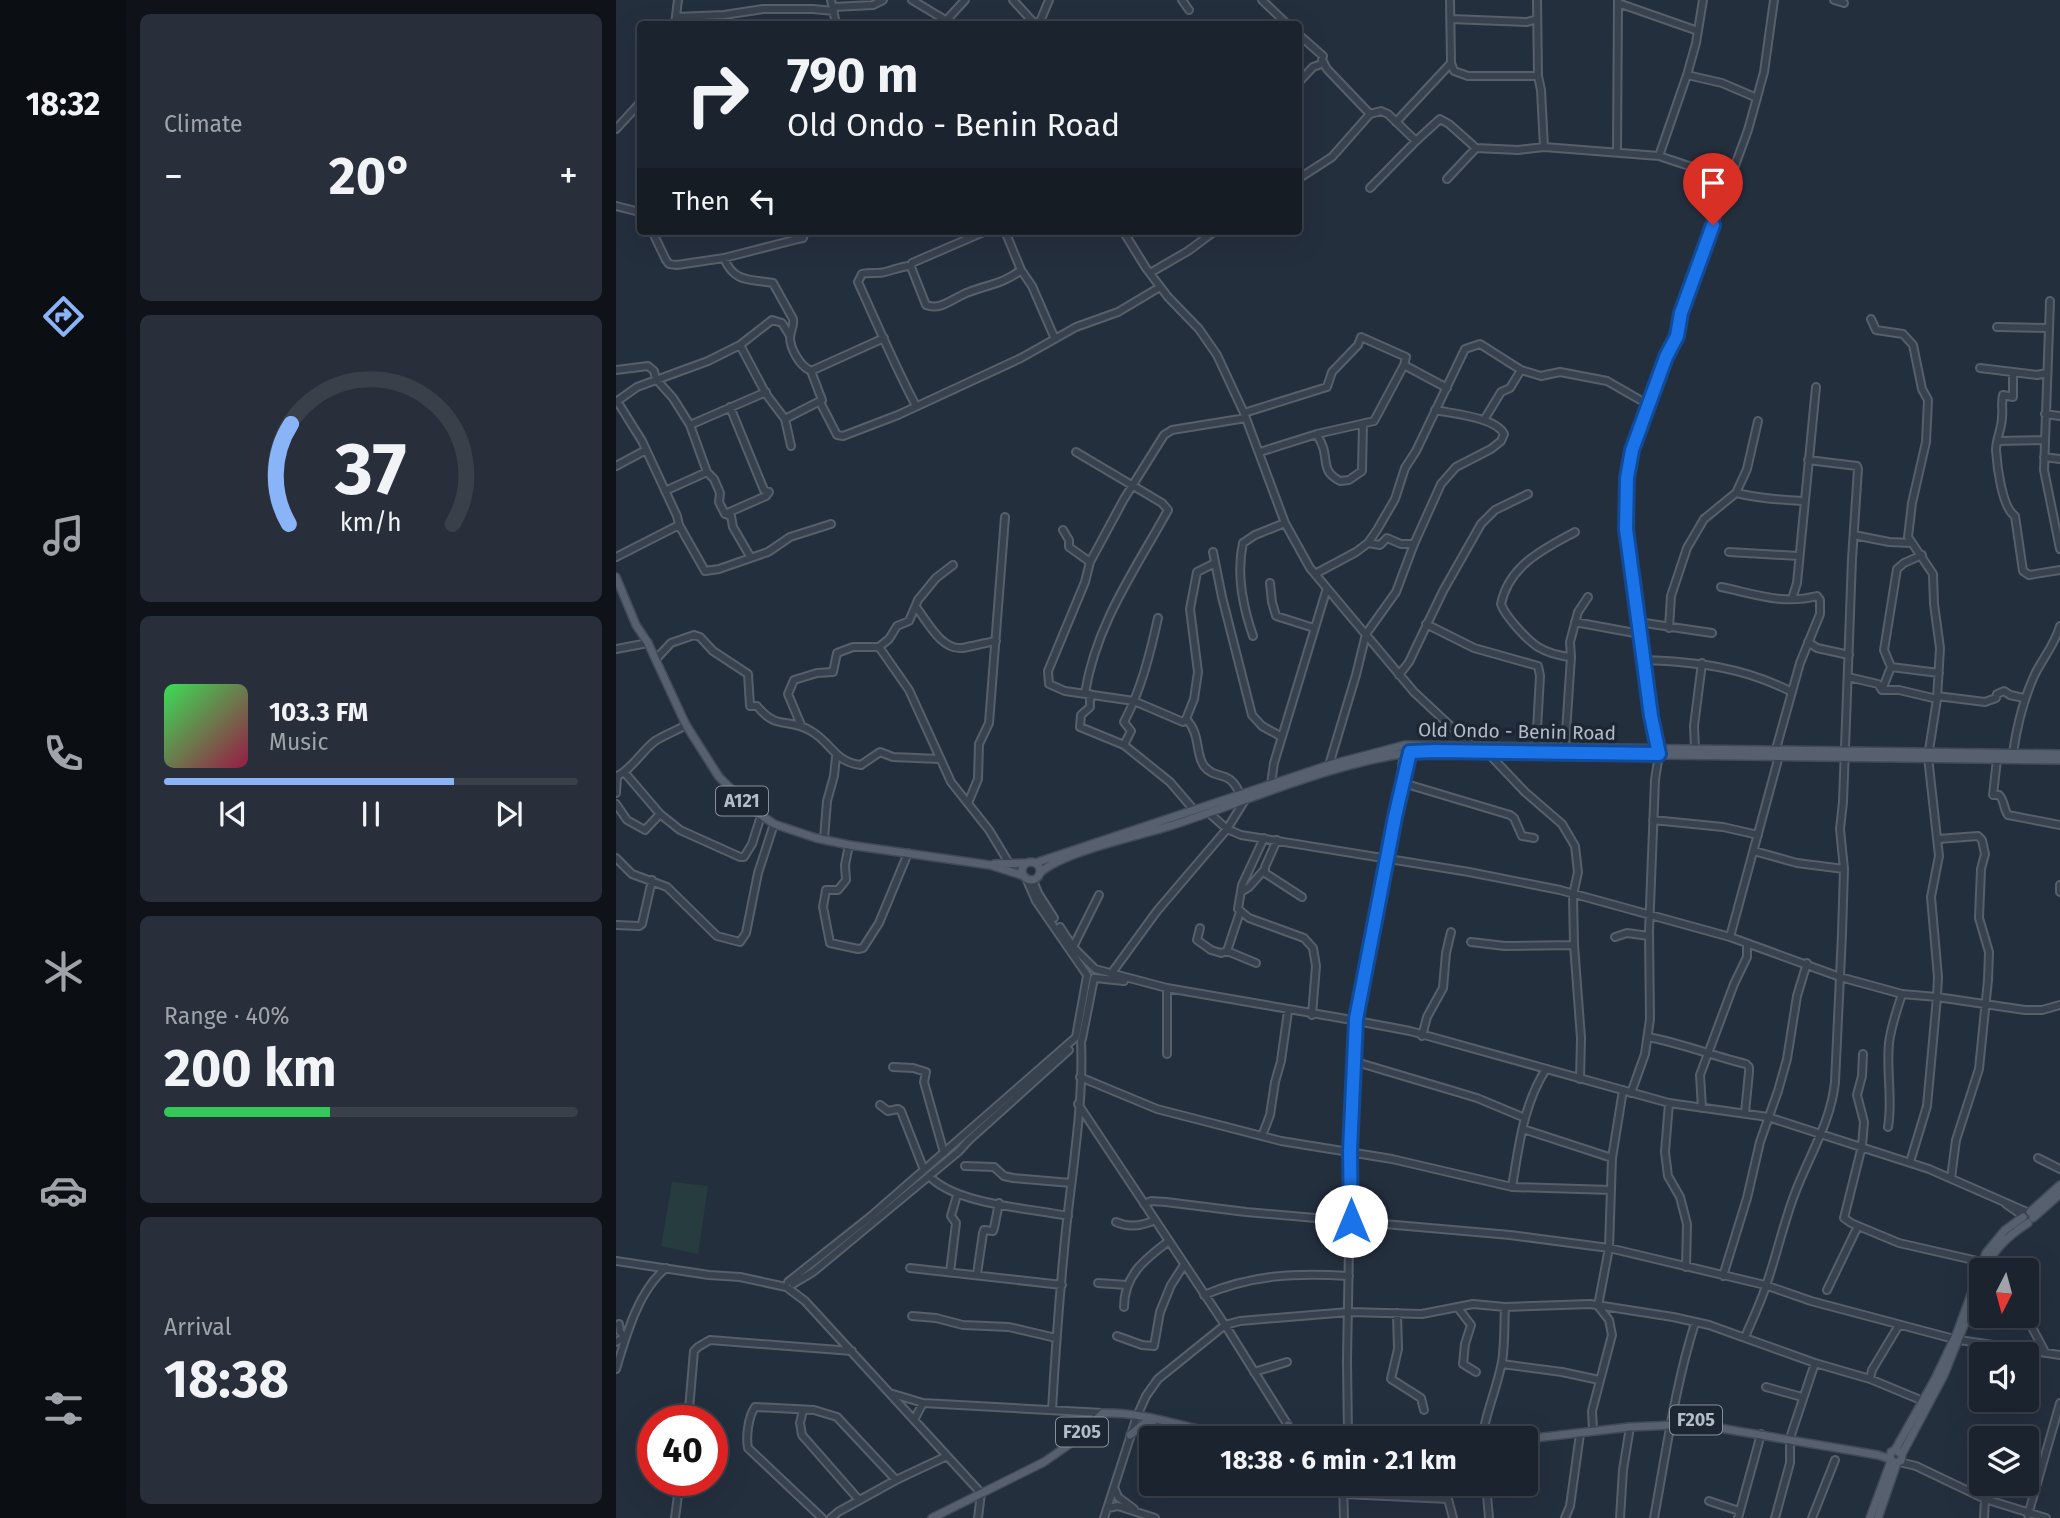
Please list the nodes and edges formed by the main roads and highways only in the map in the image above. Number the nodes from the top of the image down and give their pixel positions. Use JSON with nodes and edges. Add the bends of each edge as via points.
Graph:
{"nodes":[{"id":1,"x":617,"y":580,"type":"edge"},
{"id":2,"x":1407,"y":749,"type":"junction"},
{"id":3,"x":1475,"y":749,"type":"junction"},
{"id":4,"x":1657,"y":751,"type":"junction"},
{"id":5,"x":1778,"y":753,"type":"junction"},
{"id":6,"x":1928,"y":754,"type":"junction"},
{"id":7,"x":2060,"y":754,"type":"edge"},
{"id":8,"x":2000,"y":756,"type":"junction"},
{"id":9,"x":2060,"y":760,"type":"edge"},
{"id":10,"x":1242,"y":799,"type":"junction"},
{"id":11,"x":1031,"y":863,"type":"junction"},
{"id":12,"x":990,"y":865,"type":"junction"},
{"id":13,"x":1040,"y":873,"type":"junction"},
{"id":14,"x":1028,"y":878,"type":"junction"},
{"id":15,"x":2060,"y":1185,"type":"edge"},
{"id":16,"x":2059,"y":1195,"type":"edge"},
{"id":17,"x":2027,"y":1216,"type":"junction"},
{"id":18,"x":1990,"y":1258,"type":"edge"},
{"id":19,"x":1969,"y":1307,"type":"edge"},
{"id":20,"x":1969,"y":1311,"type":"edge"},
{"id":21,"x":1957,"y":1339,"type":"junction"},
{"id":22,"x":1157,"y":1420,"type":"junction"},
{"id":23,"x":1671,"y":1423,"type":"junction"},
{"id":24,"x":1180,"y":1426,"type":"edge"},
{"id":25,"x":1538,"y":1434,"type":"edge"},
{"id":26,"x":1130,"y":1435,"type":"road end"},
{"id":27,"x":1791,"y":1437,"type":"junction"},
{"id":28,"x":1538,"y":1438,"type":"edge"},
{"id":29,"x":1896,"y":1457,"type":"junction"},
{"id":30,"x":932,"y":1518,"type":"edge"},
{"id":31,"x":1870,"y":1518,"type":"edge"},
{"id":32,"x":1878,"y":1518,"type":"edge"}],
"edges":[{"from":1,"to":12,"type":"main road","name":"Old Ondo - Benin Road","number":"A121","via":[[686,725],[724,784],[761,816],[774,824],[849,845]]},
{"from":2,"to":3,"type":"main road","name":"Old Ondo - Benin Road","number":"A121"},
{"from":2,"to":10,"type":"main road","name":"Old Ondo - Benin Road","number":"A121"},
{"from":2,"to":10,"type":"main road","name":"Old Ondo - Benin Road","number":"A121","via":[[1329,765]]},
{"from":3,"to":4,"type":"main road","name":"Old Ondo - Benin Road","number":"A121"},
{"from":3,"to":4,"type":"main road","name":"Old Ondo - Benin Road","number":"A121"},
{"from":4,"to":5,"type":"main road","name":"Old Ondo - Benin Road","number":"A121"},
{"from":4,"to":5,"type":"main road","name":"Old Ondo - Benin Road","number":"A121","via":[[1695,748]]},
{"from":5,"to":6,"type":"main road","name":"Old Ondo - Benin Road","number":"A121"},
{"from":6,"to":8,"type":"main road","name":"Old Ondo - Benin Road","number":"A121"},
{"from":6,"to":8,"type":"main road","name":"Old Ondo - Benin Road","number":"A121"},
{"from":7,"to":8,"type":"main road","name":"Old Ondo - Benin Road","number":"A121"},
{"from":8,"to":9,"type":"main road","name":"Old Ondo - Benin Road","number":"A121"},
{"from":10,"to":11,"type":"main road","name":"Old Ondo - Benin Road","number":"A121"},
{"from":10,"to":13,"type":"main road","name":"Old Ondo - Benin Road","number":"A121","via":[[1063,859]]},
{"from":11,"to":12,"type":"main road","name":"Old Ondo - Benin Road","number":"A121"},
{"from":11,"to":13,"type":"main road"},
{"from":11,"to":14,"type":"main road","via":[[1023,868]]},
{"from":12,"to":14,"type":"main road","name":"Old Ondo - Benin Road","number":"A121"},
{"from":13,"to":14,"type":"main road","name":"Old Ondo - Benin Road"},
{"from":15,"to":17,"type":"main road"},
{"from":16,"to":17,"type":"main road"},
{"from":17,"to":18,"type":"main road"},
{"from":19,"to":21,"type":"main road"},
{"from":20,"to":21,"type":"main road"},
{"from":21,"to":29,"type":"main road"},
{"from":21,"to":29,"type":"main road"},
{"from":22,"to":24,"type":"main road","number":"F205"},
{"from":22,"to":26,"type":"main road","via":[[1146,1422]]},
{"from":22,"to":30,"type":"main road","number":"F205","via":[[1103,1413],[1054,1456]]},
{"from":23,"to":25,"type":"main road","number":"F205"},
{"from":23,"to":27,"type":"main road","number":"F205"},
{"from":23,"to":27,"type":"main road","number":"F205","via":[[1703,1420]]},
{"from":23,"to":28,"type":"main road","number":"F205"},
{"from":27,"to":29,"type":"main road","number":"F205"},
{"from":29,"to":31,"type":"main road"},
{"from":29,"to":32,"type":"main road"}]}
